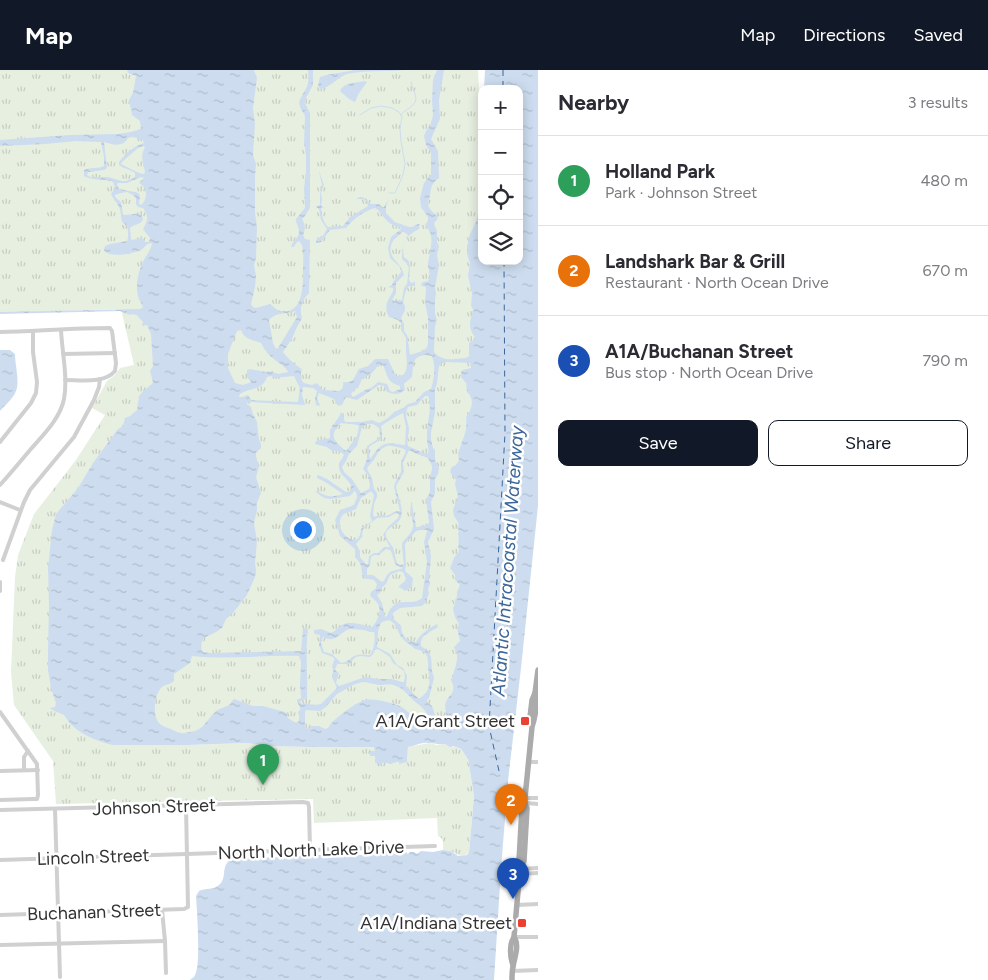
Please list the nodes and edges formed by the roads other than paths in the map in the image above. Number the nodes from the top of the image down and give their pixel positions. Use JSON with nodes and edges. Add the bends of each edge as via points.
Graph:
{"nodes":[{"id":1,"x":60,"y":330,"type":"junction"},
{"id":2,"x":33,"y":331,"type":"junction"},
{"id":3,"x":0,"y":332,"type":"edge"},
{"id":4,"x":115,"y":353,"type":"junction"},
{"id":5,"x":63,"y":354,"type":"junction"},
{"id":6,"x":100,"y":379,"type":"junction"},
{"id":7,"x":65,"y":380,"type":"junction"},
{"id":8,"x":0,"y":442,"type":"edge"},
{"id":9,"x":0,"y":485,"type":"edge"},
{"id":10,"x":0,"y":502,"type":"edge"},
{"id":11,"x":20,"y":510,"type":"junction"},
{"id":12,"x":3,"y":560,"type":"dead end"},
{"id":13,"x":0,"y":582,"type":"edge"},
{"id":14,"x":0,"y":591,"type":"edge"},
{"id":15,"x":538,"y":670,"type":"edge"},
{"id":16,"x":537,"y":693,"type":"edge"},
{"id":17,"x":0,"y":712,"type":"edge"},
{"id":18,"x":535,"y":727,"type":"edge"},
{"id":19,"x":28,"y":752,"type":"junction"},
{"id":20,"x":528,"y":762,"type":"junction"},
{"id":21,"x":538,"y":762,"type":"edge"},
{"id":22,"x":24,"y":770,"type":"junction"},
{"id":23,"x":38,"y":770,"type":"junction"},
{"id":24,"x":0,"y":771,"type":"edge"},
{"id":25,"x":538,"y":798,"type":"edge"},
{"id":26,"x":0,"y":800,"type":"edge"},
{"id":27,"x":525,"y":802,"type":"junction"},
{"id":28,"x":538,"y":804,"type":"edge"},
{"id":29,"x":186,"y":806,"type":"junction"},
{"id":30,"x":55,"y":809,"type":"junction"},
{"id":31,"x":0,"y":810,"type":"edge"},
{"id":32,"x":435,"y":846,"type":"dead end"},
{"id":33,"x":310,"y":850,"type":"junction"},
{"id":34,"x":187,"y":854,"type":"junction"},
{"id":35,"x":56,"y":858,"type":"junction"},
{"id":36,"x":0,"y":860,"type":"edge"},
{"id":37,"x":538,"y":868,"type":"edge"},
{"id":38,"x":520,"y":869,"type":"junction"},
{"id":39,"x":538,"y":873,"type":"edge"},
{"id":40,"x":538,"y":904,"type":"edge"},
{"id":41,"x":517,"y":905,"type":"junction"},
{"id":42,"x":162,"y":910,"type":"junction"},
{"id":43,"x":58,"y":912,"type":"junction"},
{"id":44,"x":0,"y":914,"type":"edge"},
{"id":45,"x":514,"y":937,"type":"junction"},
{"id":46,"x":538,"y":937,"type":"edge"},
{"id":47,"x":165,"y":941,"type":"junction"},
{"id":48,"x":59,"y":944,"type":"junction"},
{"id":49,"x":0,"y":945,"type":"edge"},
{"id":50,"x":513,"y":968,"type":"junction"},
{"id":51,"x":538,"y":970,"type":"edge"},
{"id":52,"x":166,"y":973,"type":"dead end"},
{"id":53,"x":60,"y":976,"type":"dead end"},
{"id":54,"x":512,"y":980,"type":"edge"}],
"edges":[{"from":1,"to":2,"type":"street"},
{"from":1,"to":4,"type":"street","via":[[110,328]]},
{"from":1,"to":5,"type":"street"},
{"from":2,"to":3,"type":"street"},
{"from":2,"to":8,"type":"street","via":[[36,393],[32,403]]},
{"from":4,"to":5,"type":"street"},
{"from":4,"to":6,"type":"street","via":[[116,370],[107,378]]},
{"from":5,"to":7,"type":"street"},
{"from":6,"to":7,"type":"street"},
{"from":6,"to":11,"type":"street","via":[[94,400],[74,437],[30,490]]},
{"from":7,"to":9,"type":"street","via":[[64,400],[57,417]]},
{"from":10,"to":11,"type":"street"},
{"from":11,"to":12,"type":"street"},
{"from":13,"to":14,"type":"street"},
{"from":15,"to":16,"type":"main road"},
{"from":16,"to":18,"type":"main road","via":[[533,697],[530,717]]},
{"from":17,"to":19,"type":"street"},
{"from":18,"to":20,"type":"main road"},
{"from":19,"to":22,"type":"street","via":[[24,757]]},
{"from":19,"to":23,"type":"street"},
{"from":20,"to":21,"type":"street"},
{"from":20,"to":27,"type":"main road"},
{"from":22,"to":23,"type":"street"},
{"from":22,"to":24,"type":"street"},
{"from":23,"to":26,"type":"street","via":[[37,798]]},
{"from":25,"to":27,"type":"street"},
{"from":27,"to":28,"type":"street"},
{"from":27,"to":38,"type":"main road","via":[[524,861]]},
{"from":29,"to":30,"type":"street","name":"Johnson Street"},
{"from":29,"to":33,"type":"street","name":"Johnson Street","via":[[308,803]]},
{"from":29,"to":34,"type":"street"},
{"from":30,"to":31,"type":"street","name":"Johnson Street"},
{"from":30,"to":35,"type":"street"},
{"from":32,"to":33,"type":"street","name":"North North Lake Drive"},
{"from":33,"to":34,"type":"street","name":"North North Lake Drive"},
{"from":34,"to":35,"type":"street","name":"Lincoln Street"},
{"from":34,"to":42,"type":"street","name":"Buchanan Street","via":[[188,907]]},
{"from":35,"to":36,"type":"street","name":"Lincoln Street"},
{"from":35,"to":43,"type":"street"},
{"from":37,"to":38,"type":"street"},
{"from":38,"to":39,"type":"street"},
{"from":38,"to":41,"type":"main road"},
{"from":40,"to":41,"type":"street"},
{"from":41,"to":45,"type":"main road"},
{"from":42,"to":43,"type":"street","name":"Buchanan Street"},
{"from":42,"to":47,"type":"street"},
{"from":43,"to":44,"type":"street","name":"Buchanan Street"},
{"from":43,"to":48,"type":"street"},
{"from":45,"to":46,"type":"street"},
{"from":45,"to":50,"type":"main road","via":[[511,951]]},
{"from":47,"to":48,"type":"street"},
{"from":47,"to":52,"type":"street"},
{"from":48,"to":49,"type":"street"},
{"from":48,"to":53,"type":"street"},
{"from":50,"to":51,"type":"street"},
{"from":50,"to":54,"type":"main road"}]}
